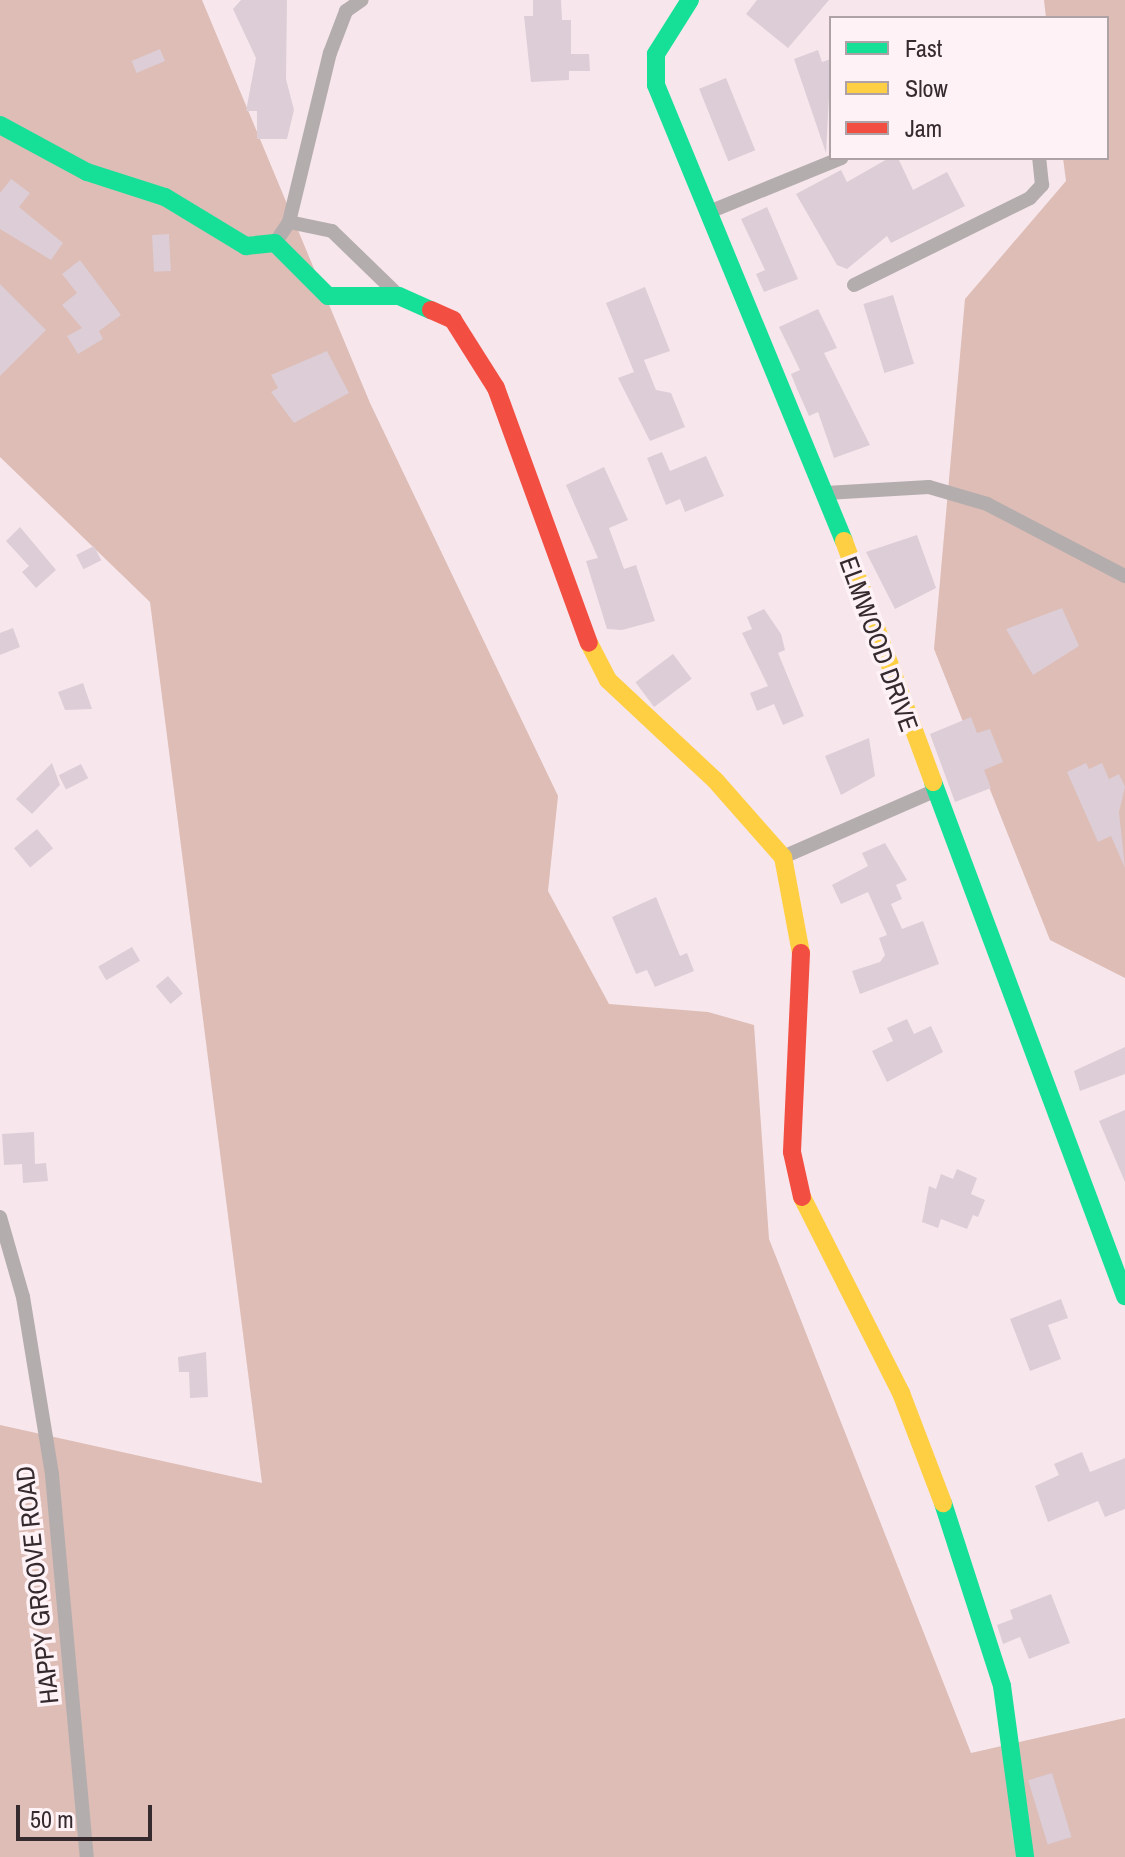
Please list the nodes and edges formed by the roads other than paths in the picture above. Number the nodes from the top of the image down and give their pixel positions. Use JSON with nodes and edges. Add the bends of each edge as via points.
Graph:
{"nodes":[{"id":1,"x":362,"y":0,"type":"edge"},
{"id":2,"x":690,"y":0,"type":"edge"},
{"id":3,"x":0,"y":125,"type":"edge"},
{"id":4,"x":836,"y":160,"type":"edge"},
{"id":5,"x":1039,"y":160,"type":"edge"},
{"id":6,"x":709,"y":212,"type":"junction"},
{"id":7,"x":289,"y":222,"type":"junction"},
{"id":8,"x":275,"y":243,"type":"junction"},
{"id":9,"x":854,"y":285,"type":"dead end"},
{"id":10,"x":399,"y":296,"type":"junction"},
{"id":11,"x":826,"y":493,"type":"junction"},
{"id":12,"x":1125,"y":576,"type":"edge"},
{"id":13,"x":932,"y":792,"type":"junction"},
{"id":14,"x":783,"y":857,"type":"junction"},
{"id":15,"x":0,"y":1217,"type":"edge"},
{"id":16,"x":1125,"y":1296,"type":"edge"},
{"id":17,"x":87,"y":1857,"type":"edge"},
{"id":18,"x":1025,"y":1857,"type":"edge"}],
"edges":[{"from":1,"to":7,"type":"street","via":[[346,11],[330,53]]},
{"from":2,"to":6,"type":"street","name":"ELMWOOD DRIVE","via":[[656,54],[656,85]]},
{"from":3,"to":8,"type":"street","via":[[87,172],[165,197],[246,246]]},
{"from":4,"to":6,"type":"street"},
{"from":5,"to":9,"type":"street","via":[[1042,185],[1030,198]]},
{"from":6,"to":11,"type":"street","name":"ELMWOOD DRIVE"},
{"from":7,"to":8,"type":"street"},
{"from":7,"to":10,"type":"street","via":[[332,231]]},
{"from":8,"to":10,"type":"street","via":[[328,296]]},
{"from":10,"to":14,"type":"street","via":[[453,320],[496,388],[529,467],[574,614],[608,680],[715,780]]},
{"from":11,"to":12,"type":"street","via":[[929,487],[987,504]]},
{"from":11,"to":13,"type":"street","name":"ELMWOOD DRIVE"},
{"from":13,"to":14,"type":"street"},
{"from":13,"to":16,"type":"street","name":"ELMWOOD DRIVE"},
{"from":14,"to":18,"type":"street","via":[[804,968],[792,1152],[799,1191],[901,1393],[965,1563],[1002,1686]]},
{"from":15,"to":17,"type":"street","name":"HAPPY GROOVE ROAD","via":[[23,1297],[52,1475]]}]}
